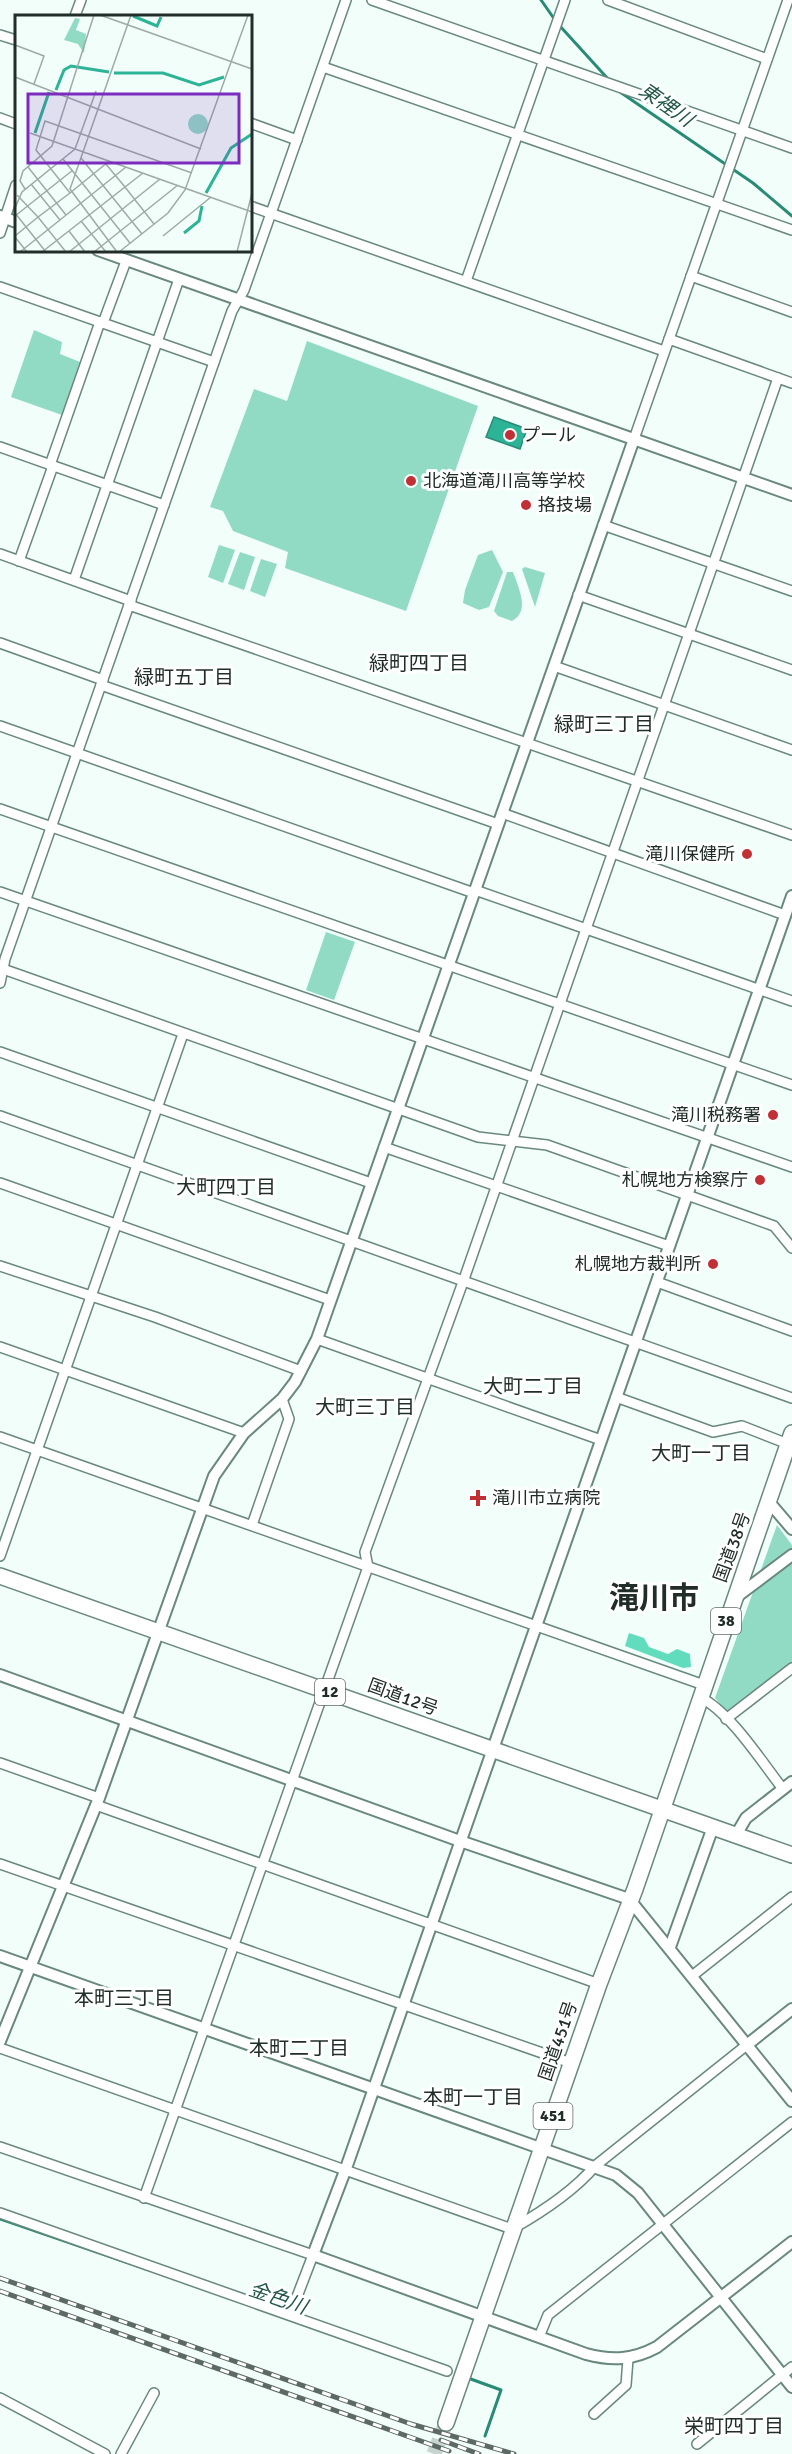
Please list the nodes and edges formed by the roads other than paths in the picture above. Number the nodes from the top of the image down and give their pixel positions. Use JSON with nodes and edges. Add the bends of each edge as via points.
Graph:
{"nodes":[{"id":1,"x":81,"y":0,"type":"edge"},
{"id":2,"x":372,"y":0,"type":"edge"},
{"id":3,"x":565,"y":0,"type":"edge"},
{"id":4,"x":608,"y":0,"type":"edge"},
{"id":5,"x":788,"y":0,"type":"edge"},
{"id":6,"x":343,"y":1,"type":"edge"},
{"id":7,"x":75,"y":15,"type":"edge"},
{"id":8,"x":0,"y":35,"type":"edge"},
{"id":9,"x":15,"y":40,"type":"edge"},
{"id":10,"x":543,"y":58,"type":"junction"},
{"id":11,"x":767,"y":59,"type":"junction"},
{"id":12,"x":323,"y":67,"type":"junction"},
{"id":13,"x":0,"y":118,"type":"edge"},
{"id":14,"x":15,"y":124,"type":"edge"},
{"id":15,"x":252,"y":124,"type":"edge"},
{"id":16,"x":742,"y":131,"type":"junction"},
{"id":17,"x":518,"y":135,"type":"junction"},
{"id":18,"x":297,"y":140,"type":"junction"},
{"id":19,"x":792,"y":148,"type":"edge"},
{"id":20,"x":15,"y":187,"type":"edge"},
{"id":21,"x":716,"y":204,"type":"junction"},
{"id":22,"x":252,"y":207,"type":"edge"},
{"id":23,"x":271,"y":213,"type":"junction"},
{"id":24,"x":3,"y":217,"type":"edge"},
{"id":25,"x":792,"y":230,"type":"edge"},
{"id":26,"x":0,"y":233,"type":"edge"},
{"id":27,"x":103,"y":252,"type":"edge"},
{"id":28,"x":126,"y":261,"type":"junction"},
{"id":29,"x":691,"y":276,"type":"junction"},
{"id":30,"x":179,"y":279,"type":"junction"},
{"id":31,"x":466,"y":281,"type":"junction"},
{"id":32,"x":0,"y":287,"type":"edge"},
{"id":33,"x":238,"y":299,"type":"junction"},
{"id":34,"x":792,"y":312,"type":"edge"},
{"id":35,"x":101,"y":323,"type":"junction"},
{"id":36,"x":669,"y":339,"type":"junction"},
{"id":37,"x":157,"y":342,"type":"junction"},
{"id":38,"x":664,"y":351,"type":"junction"},
{"id":39,"x":214,"y":362,"type":"junction"},
{"id":40,"x":778,"y":378,"type":"junction"},
{"id":41,"x":792,"y":383,"type":"edge"},
{"id":42,"x":634,"y":440,"type":"junction"},
{"id":43,"x":0,"y":447,"type":"edge"},
{"id":44,"x":52,"y":465,"type":"junction"},
{"id":45,"x":744,"y":478,"type":"junction"},
{"id":46,"x":107,"y":485,"type":"junction"},
{"id":47,"x":792,"y":495,"type":"edge"},
{"id":48,"x":164,"y":505,"type":"junction"},
{"id":49,"x":603,"y":525,"type":"junction"},
{"id":50,"x":0,"y":554,"type":"edge"},
{"id":51,"x":19,"y":561,"type":"junction"},
{"id":52,"x":714,"y":563,"type":"junction"},
{"id":53,"x":74,"y":580,"type":"junction"},
{"id":54,"x":792,"y":591,"type":"edge"},
{"id":55,"x":578,"y":595,"type":"junction"},
{"id":56,"x":130,"y":603,"type":"junction"},
{"id":57,"x":690,"y":634,"type":"junction"},
{"id":58,"x":0,"y":643,"type":"edge"},
{"id":59,"x":554,"y":666,"type":"junction"},
{"id":60,"x":792,"y":670,"type":"edge"},
{"id":61,"x":102,"y":683,"type":"junction"},
{"id":62,"x":665,"y":705,"type":"junction"},
{"id":63,"x":0,"y":726,"type":"edge"},
{"id":64,"x":526,"y":742,"type":"junction"},
{"id":65,"x":792,"y":750,"type":"edge"},
{"id":66,"x":77,"y":753,"type":"junction"},
{"id":67,"x":638,"y":780,"type":"junction"},
{"id":68,"x":0,"y":809,"type":"edge"},
{"id":69,"x":502,"y":813,"type":"junction"},
{"id":70,"x":498,"y":824,"type":"junction"},
{"id":71,"x":51,"y":827,"type":"junction"},
{"id":72,"x":792,"y":835,"type":"edge"},
{"id":73,"x":612,"y":855,"type":"junction"},
{"id":74,"x":474,"y":891,"type":"junction"},
{"id":75,"x":0,"y":892,"type":"edge"},
{"id":76,"x":792,"y":896,"type":"edge"},
{"id":77,"x":25,"y":901,"type":"junction"},
{"id":78,"x":785,"y":915,"type":"junction"},
{"id":79,"x":586,"y":928,"type":"junction"},
{"id":80,"x":448,"y":966,"type":"junction"},
{"id":81,"x":1,"y":969,"type":"edge"},
{"id":82,"x":0,"y":983,"type":"edge"},
{"id":83,"x":759,"y":989,"type":"junction"},
{"id":84,"x":792,"y":1000,"type":"edge"},
{"id":85,"x":560,"y":1003,"type":"junction"},
{"id":86,"x":183,"y":1034,"type":"junction"},
{"id":87,"x":422,"y":1040,"type":"junction"},
{"id":88,"x":0,"y":1052,"type":"edge"},
{"id":89,"x":733,"y":1064,"type":"junction"},
{"id":90,"x":534,"y":1075,"type":"junction"},
{"id":91,"x":792,"y":1085,"type":"edge"},
{"id":92,"x":157,"y":1108,"type":"junction"},
{"id":93,"x":398,"y":1109,"type":"junction"},
{"id":94,"x":0,"y":1116,"type":"edge"},
{"id":95,"x":708,"y":1137,"type":"junction"},
{"id":96,"x":511,"y":1142,"type":"junction"},
{"id":97,"x":384,"y":1147,"type":"junction"},
{"id":98,"x":138,"y":1165,"type":"junction"},
{"id":99,"x":792,"y":1167,"type":"edge"},
{"id":100,"x":371,"y":1182,"type":"junction"},
{"id":101,"x":0,"y":1183,"type":"edge"},
{"id":102,"x":495,"y":1186,"type":"junction"},
{"id":103,"x":687,"y":1195,"type":"junction"},
{"id":104,"x":117,"y":1224,"type":"junction"},
{"id":105,"x":352,"y":1240,"type":"junction"},
{"id":106,"x":669,"y":1246,"type":"junction"},
{"id":107,"x":792,"y":1248,"type":"edge"},
{"id":108,"x":0,"y":1266,"type":"edge"},
{"id":109,"x":463,"y":1282,"type":"junction"},
{"id":110,"x":657,"y":1282,"type":"junction"},
{"id":111,"x":91,"y":1296,"type":"junction"},
{"id":112,"x":330,"y":1300,"type":"junction"},
{"id":113,"x":792,"y":1331,"type":"edge"},
{"id":114,"x":317,"y":1339,"type":"junction"},
{"id":115,"x":635,"y":1343,"type":"junction"},
{"id":116,"x":0,"y":1347,"type":"edge"},
{"id":117,"x":66,"y":1370,"type":"junction"},
{"id":118,"x":302,"y":1371,"type":"junction"},
{"id":119,"x":427,"y":1379,"type":"junction"},
{"id":120,"x":616,"y":1397,"type":"junction"},
{"id":121,"x":792,"y":1398,"type":"edge"},
{"id":122,"x":282,"y":1399,"type":"junction"},
{"id":123,"x":244,"y":1433,"type":"junction"},
{"id":124,"x":0,"y":1437,"type":"edge"},
{"id":125,"x":790,"y":1439,"type":"edge"},
{"id":126,"x":601,"y":1440,"type":"junction"},
{"id":127,"x":38,"y":1450,"type":"junction"},
{"id":128,"x":769,"y":1502,"type":"junction"},
{"id":129,"x":201,"y":1508,"type":"junction"},
{"id":130,"x":252,"y":1525,"type":"junction"},
{"id":131,"x":792,"y":1529,"type":"edge"},
{"id":132,"x":792,"y":1555,"type":"edge"},
{"id":133,"x":0,"y":1556,"type":"edge"},
{"id":134,"x":368,"y":1567,"type":"junction"},
{"id":135,"x":0,"y":1576,"type":"edge"},
{"id":136,"x":735,"y":1598,"type":"junction"},
{"id":137,"x":535,"y":1626,"type":"junction"},
{"id":138,"x":157,"y":1632,"type":"junction"},
{"id":139,"x":792,"y":1668,"type":"edge"},
{"id":140,"x":0,"y":1675,"type":"edge"},
{"id":141,"x":324,"y":1690,"type":"junction"},
{"id":142,"x":702,"y":1691,"type":"junction"},
{"id":143,"x":126,"y":1719,"type":"junction"},
{"id":144,"x":726,"y":1719,"type":"junction"},
{"id":145,"x":492,"y":1749,"type":"junction"},
{"id":146,"x":0,"y":1762,"type":"edge"},
{"id":147,"x":293,"y":1781,"type":"junction"},
{"id":148,"x":788,"y":1786,"type":"edge"},
{"id":149,"x":98,"y":1802,"type":"junction"},
{"id":150,"x":661,"y":1808,"type":"junction"},
{"id":151,"x":713,"y":1827,"type":"junction"},
{"id":152,"x":736,"y":1835,"type":"junction"},
{"id":153,"x":460,"y":1841,"type":"junction"},
{"id":154,"x":792,"y":1855,"type":"edge"},
{"id":155,"x":0,"y":1864,"type":"edge"},
{"id":156,"x":264,"y":1864,"type":"junction"},
{"id":157,"x":65,"y":1887,"type":"junction"},
{"id":158,"x":792,"y":1897,"type":"edge"},
{"id":159,"x":629,"y":1899,"type":"junction"},
{"id":160,"x":431,"y":1923,"type":"junction"},
{"id":161,"x":234,"y":1946,"type":"junction"},
{"id":162,"x":670,"y":1947,"type":"junction"},
{"id":163,"x":0,"y":1956,"type":"edge"},
{"id":164,"x":31,"y":1967,"type":"junction"},
{"id":165,"x":692,"y":1976,"type":"junction"},
{"id":166,"x":599,"y":1984,"type":"junction"},
{"id":167,"x":403,"y":2006,"type":"junction"},
{"id":168,"x":792,"y":2009,"type":"edge"},
{"id":169,"x":205,"y":2028,"type":"junction"},
{"id":170,"x":0,"y":2041,"type":"edge"},
{"id":171,"x":748,"y":2044,"type":"junction"},
{"id":172,"x":0,"y":2048,"type":"edge"},
{"id":173,"x":572,"y":2063,"type":"junction"},
{"id":174,"x":373,"y":2089,"type":"junction"},
{"id":175,"x":792,"y":2100,"type":"edge"},
{"id":176,"x":176,"y":2112,"type":"junction"},
{"id":177,"x":792,"y":2122,"type":"edge"},
{"id":178,"x":0,"y":2147,"type":"edge"},
{"id":179,"x":542,"y":2148,"type":"junction"},
{"id":180,"x":595,"y":2166,"type":"junction"},
{"id":181,"x":345,"y":2171,"type":"junction"},
{"id":182,"x":144,"y":2198,"type":"junction"},
{"id":183,"x":0,"y":2213,"type":"edge"},
{"id":184,"x":663,"y":2224,"type":"junction"},
{"id":185,"x":512,"y":2229,"type":"junction"},
{"id":186,"x":792,"y":2242,"type":"edge"},
{"id":187,"x":313,"y":2255,"type":"junction"},
{"id":188,"x":722,"y":2298,"type":"junction"},
{"id":189,"x":290,"y":2315,"type":"junction"},
{"id":190,"x":482,"y":2317,"type":"junction"},
{"id":191,"x":539,"y":2337,"type":"junction"},
{"id":192,"x":628,"y":2359,"type":"junction"},
{"id":193,"x":792,"y":2367,"type":"edge"},
{"id":194,"x":447,"y":2371,"type":"dead end"},
{"id":195,"x":783,"y":2375,"type":"junction"},
{"id":196,"x":792,"y":2387,"type":"edge"},
{"id":197,"x":154,"y":2393,"type":"dead end"},
{"id":198,"x":0,"y":2398,"type":"edge"},
{"id":199,"x":594,"y":2414,"type":"dead end"},
{"id":200,"x":446,"y":2423,"type":"tunnel mouth"},
{"id":201,"x":697,"y":2444,"type":"dead end"},
{"id":202,"x":105,"y":2454,"type":"edge"},
{"id":203,"x":121,"y":2454,"type":"edge"}],
"edges":[{"from":1,"to":7,"type":"street"},
{"from":2,"to":10,"type":"street"},
{"from":3,"to":10,"type":"street"},
{"from":4,"to":11,"type":"street"},
{"from":5,"to":11,"type":"street"},
{"from":6,"to":12,"type":"street"},
{"from":8,"to":9,"type":"street"},
{"from":10,"to":16,"type":"street"},
{"from":10,"to":17,"type":"street"},
{"from":11,"to":16,"type":"street"},
{"from":12,"to":17,"type":"street"},
{"from":12,"to":18,"type":"street"},
{"from":13,"to":14,"type":"street"},
{"from":15,"to":18,"type":"street"},
{"from":16,"to":19,"type":"street"},
{"from":16,"to":21,"type":"street"},
{"from":17,"to":21,"type":"street"},
{"from":17,"to":31,"type":"street"},
{"from":18,"to":23,"type":"street"},
{"from":20,"to":24,"type":"street"},
{"from":21,"to":25,"type":"street"},
{"from":21,"to":29,"type":"street"},
{"from":22,"to":23,"type":"street"},
{"from":23,"to":31,"type":"street"},
{"from":23,"to":33,"type":"street"},
{"from":24,"to":26,"type":"street"},
{"from":27,"to":28,"type":"street"},
{"from":28,"to":30,"type":"street"},
{"from":28,"to":35,"type":"street"},
{"from":29,"to":34,"type":"street"},
{"from":29,"to":36,"type":"street"},
{"from":30,"to":33,"type":"street"},
{"from":30,"to":37,"type":"street"},
{"from":31,"to":38,"type":"street"},
{"from":32,"to":35,"type":"street"},
{"from":33,"to":39,"type":"street"},
{"from":33,"to":42,"type":"street"},
{"from":35,"to":37,"type":"street"},
{"from":35,"to":44,"type":"street"},
{"from":36,"to":38,"type":"street"},
{"from":36,"to":40,"type":"street"},
{"from":37,"to":39,"type":"street"},
{"from":37,"to":46,"type":"street"},
{"from":38,"to":42,"type":"street"},
{"from":39,"to":48,"type":"street"},
{"from":40,"to":41,"type":"street"},
{"from":40,"to":45,"type":"street"},
{"from":42,"to":45,"type":"street"},
{"from":42,"to":49,"type":"street"},
{"from":43,"to":44,"type":"street"},
{"from":44,"to":46,"type":"street"},
{"from":44,"to":51,"type":"street"},
{"from":45,"to":47,"type":"street"},
{"from":45,"to":52,"type":"street"},
{"from":46,"to":48,"type":"street"},
{"from":46,"to":53,"type":"street"},
{"from":48,"to":56,"type":"street"},
{"from":49,"to":52,"type":"street"},
{"from":49,"to":55,"type":"street"},
{"from":50,"to":51,"type":"street"},
{"from":51,"to":53,"type":"street"},
{"from":52,"to":54,"type":"street"},
{"from":52,"to":57,"type":"street"},
{"from":53,"to":56,"type":"street"},
{"from":55,"to":57,"type":"street"},
{"from":55,"to":59,"type":"street"},
{"from":56,"to":61,"type":"street"},
{"from":56,"to":64,"type":"street"},
{"from":57,"to":60,"type":"street"},
{"from":57,"to":62,"type":"street"},
{"from":58,"to":61,"type":"street"},
{"from":59,"to":62,"type":"street"},
{"from":59,"to":64,"type":"street"},
{"from":61,"to":66,"type":"street"},
{"from":61,"to":70,"type":"street"},
{"from":62,"to":65,"type":"street"},
{"from":62,"to":67,"type":"street"},
{"from":63,"to":66,"type":"street"},
{"from":64,"to":67,"type":"street"},
{"from":64,"to":69,"type":"street"},
{"from":66,"to":71,"type":"street"},
{"from":66,"to":74,"type":"street"},
{"from":67,"to":72,"type":"street"},
{"from":67,"to":73,"type":"street"},
{"from":68,"to":71,"type":"street"},
{"from":69,"to":70,"type":"street"},
{"from":69,"to":73,"type":"street"},
{"from":70,"to":74,"type":"street"},
{"from":71,"to":77,"type":"street"},
{"from":71,"to":80,"type":"street"},
{"from":73,"to":78,"type":"street"},
{"from":73,"to":79,"type":"street"},
{"from":74,"to":79,"type":"street"},
{"from":74,"to":80,"type":"street"},
{"from":75,"to":77,"type":"street"},
{"from":76,"to":78,"type":"street"},
{"from":77,"to":81,"type":"street"},
{"from":77,"to":87,"type":"street"},
{"from":78,"to":83,"type":"street"},
{"from":79,"to":83,"type":"street"},
{"from":79,"to":85,"type":"street"},
{"from":80,"to":85,"type":"street"},
{"from":80,"to":87,"type":"street"},
{"from":81,"to":82,"type":"street"},
{"from":81,"to":86,"type":"street"},
{"from":83,"to":84,"type":"street"},
{"from":83,"to":89,"type":"street"},
{"from":85,"to":89,"type":"street"},
{"from":85,"to":90,"type":"street"},
{"from":86,"to":92,"type":"street"},
{"from":86,"to":93,"type":"street"},
{"from":87,"to":90,"type":"street"},
{"from":87,"to":93,"type":"street"},
{"from":88,"to":92,"type":"street"},
{"from":89,"to":91,"type":"street"},
{"from":89,"to":95,"type":"street"},
{"from":90,"to":95,"type":"street"},
{"from":90,"to":96,"type":"street"},
{"from":92,"to":98,"type":"street"},
{"from":92,"to":100,"type":"street"},
{"from":93,"to":96,"type":"street","via":[[478,1137]]},
{"from":93,"to":97,"type":"street"},
{"from":94,"to":98,"type":"street"},
{"from":95,"to":99,"type":"street"},
{"from":95,"to":103,"type":"street"},
{"from":96,"to":102,"type":"street"},
{"from":96,"to":103,"type":"street","via":[[547,1145]]},
{"from":97,"to":100,"type":"street"},
{"from":97,"to":102,"type":"street"},
{"from":98,"to":104,"type":"street"},
{"from":98,"to":105,"type":"street"},
{"from":100,"to":105,"type":"street"},
{"from":101,"to":104,"type":"street"},
{"from":102,"to":106,"type":"street"},
{"from":102,"to":109,"type":"street"},
{"from":103,"to":106,"type":"street"},
{"from":103,"to":107,"type":"street","via":[[774,1226]]},
{"from":104,"to":111,"type":"street"},
{"from":104,"to":112,"type":"street"},
{"from":105,"to":109,"type":"street"},
{"from":105,"to":112,"type":"street"},
{"from":106,"to":110,"type":"street"},
{"from":108,"to":111,"type":"street"},
{"from":109,"to":115,"type":"street"},
{"from":109,"to":119,"type":"street"},
{"from":110,"to":113,"type":"street"},
{"from":110,"to":115,"type":"street"},
{"from":111,"to":117,"type":"street"},
{"from":111,"to":118,"type":"street"},
{"from":112,"to":114,"type":"street"},
{"from":114,"to":118,"type":"street"},
{"from":114,"to":119,"type":"street"},
{"from":115,"to":120,"type":"street"},
{"from":115,"to":121,"type":"street"},
{"from":116,"to":117,"type":"street"},
{"from":117,"to":123,"type":"street"},
{"from":117,"to":127,"type":"street"},
{"from":118,"to":122,"type":"street"},
{"from":119,"to":126,"type":"street"},
{"from":119,"to":134,"type":"street","via":[[365,1552]]},
{"from":120,"to":125,"type":"street","via":[[713,1432],[742,1426]]},
{"from":120,"to":126,"type":"street"},
{"from":122,"to":123,"type":"street"},
{"from":122,"to":130,"type":"street","via":[[289,1419]]},
{"from":123,"to":129,"type":"street","via":[[214,1476]]},
{"from":124,"to":127,"type":"street"},
{"from":125,"to":128,"type":"highway","name":"国道38号","number":"38"},
{"from":126,"to":137,"type":"street"},
{"from":127,"to":129,"type":"street"},
{"from":127,"to":133,"type":"street"},
{"from":128,"to":131,"type":"street"},
{"from":128,"to":136,"type":"highway","name":"国道38号","number":"38"},
{"from":129,"to":130,"type":"street"},
{"from":129,"to":138,"type":"street"},
{"from":130,"to":134,"type":"street"},
{"from":132,"to":136,"type":"street"},
{"from":134,"to":137,"type":"street"},
{"from":134,"to":141,"type":"street"},
{"from":135,"to":138,"type":"highway","name":"国道12号","number":"12"},
{"from":136,"to":142,"type":"highway","name":"国道38号","number":"38"},
{"from":137,"to":142,"type":"street"},
{"from":137,"to":145,"type":"street"},
{"from":138,"to":141,"type":"highway","name":"国道12号","number":"12"},
{"from":138,"to":143,"type":"street"},
{"from":139,"to":144,"type":"street"},
{"from":140,"to":143,"type":"street"},
{"from":141,"to":145,"type":"highway","name":"国道12号","number":"12"},
{"from":141,"to":147,"type":"street"},
{"from":142,"to":144,"type":"street"},
{"from":142,"to":150,"type":"highway","name":"国道38号","number":"38"},
{"from":143,"to":147,"type":"street"},
{"from":143,"to":149,"type":"street"},
{"from":144,"to":148,"type":"street"},
{"from":145,"to":150,"type":"highway","name":"国道12号","number":"12"},
{"from":145,"to":153,"type":"street"},
{"from":146,"to":149,"type":"street"},
{"from":147,"to":153,"type":"street"},
{"from":147,"to":156,"type":"street"},
{"from":148,"to":152,"type":"street","via":[[746,1818]]},
{"from":149,"to":156,"type":"street"},
{"from":149,"to":157,"type":"street"},
{"from":150,"to":151,"type":"highway","name":"国道12号","number":"12"},
{"from":150,"to":159,"type":"highway","name":"国道451号","number":"451"},
{"from":151,"to":152,"type":"highway","name":"国道12号","number":"12"},
{"from":151,"to":162,"type":"street"},
{"from":152,"to":154,"type":"highway","name":"国道12号","number":"12"},
{"from":153,"to":159,"type":"street"},
{"from":153,"to":160,"type":"street"},
{"from":155,"to":157,"type":"street"},
{"from":156,"to":160,"type":"street"},
{"from":156,"to":161,"type":"street"},
{"from":157,"to":161,"type":"street"},
{"from":157,"to":164,"type":"street"},
{"from":158,"to":165,"type":"street"},
{"from":159,"to":162,"type":"street"},
{"from":159,"to":166,"type":"highway","name":"国道451号","number":"451"},
{"from":160,"to":166,"type":"street"},
{"from":160,"to":167,"type":"street"},
{"from":161,"to":167,"type":"street"},
{"from":161,"to":169,"type":"street"},
{"from":162,"to":165,"type":"street"},
{"from":163,"to":164,"type":"street"},
{"from":164,"to":169,"type":"street"},
{"from":164,"to":170,"type":"street"},
{"from":165,"to":171,"type":"street"},
{"from":166,"to":173,"type":"highway","name":"国道451号","number":"451"},
{"from":167,"to":173,"type":"street"},
{"from":167,"to":174,"type":"street"},
{"from":168,"to":171,"type":"street"},
{"from":169,"to":174,"type":"street"},
{"from":169,"to":176,"type":"street"},
{"from":171,"to":175,"type":"street"},
{"from":171,"to":180,"type":"street"},
{"from":172,"to":176,"type":"street"},
{"from":173,"to":179,"type":"highway","name":"国道451号","number":"451"},
{"from":174,"to":179,"type":"street"},
{"from":174,"to":181,"type":"street"},
{"from":176,"to":181,"type":"street"},
{"from":176,"to":182,"type":"street"},
{"from":177,"to":184,"type":"street"},
{"from":178,"to":182,"type":"street"},
{"from":179,"to":180,"type":"street"},
{"from":179,"to":185,"type":"highway","name":"国道451号","number":"451"},
{"from":180,"to":184,"type":"street","via":[[628,2183]]},
{"from":180,"to":185,"type":"street","via":[[534,2217]]},
{"from":181,"to":185,"type":"street"},
{"from":181,"to":187,"type":"street"},
{"from":182,"to":187,"type":"street"},
{"from":183,"to":189,"type":"street"},
{"from":184,"to":188,"type":"street"},
{"from":184,"to":191,"type":"street","via":[[548,2315]]},
{"from":185,"to":190,"type":"highway","name":"国道451号","number":"451"},
{"from":186,"to":188,"type":"street"},
{"from":187,"to":189,"type":"street"},
{"from":187,"to":190,"type":"street"},
{"from":188,"to":192,"type":"street","via":[[657,2347]]},
{"from":188,"to":195,"type":"street"},
{"from":189,"to":194,"type":"street"},
{"from":190,"to":191,"type":"street"},
{"from":190,"to":200,"type":"highway","name":"国道451号","number":"451"},
{"from":191,"to":192,"type":"street","via":[[598,2357]]},
{"from":192,"to":199,"type":"street","via":[[626,2385]]},
{"from":193,"to":195,"type":"street"},
{"from":195,"to":196,"type":"street"},
{"from":195,"to":201,"type":"street"},
{"from":197,"to":203,"type":"street"},
{"from":198,"to":202,"type":"street"}]}
